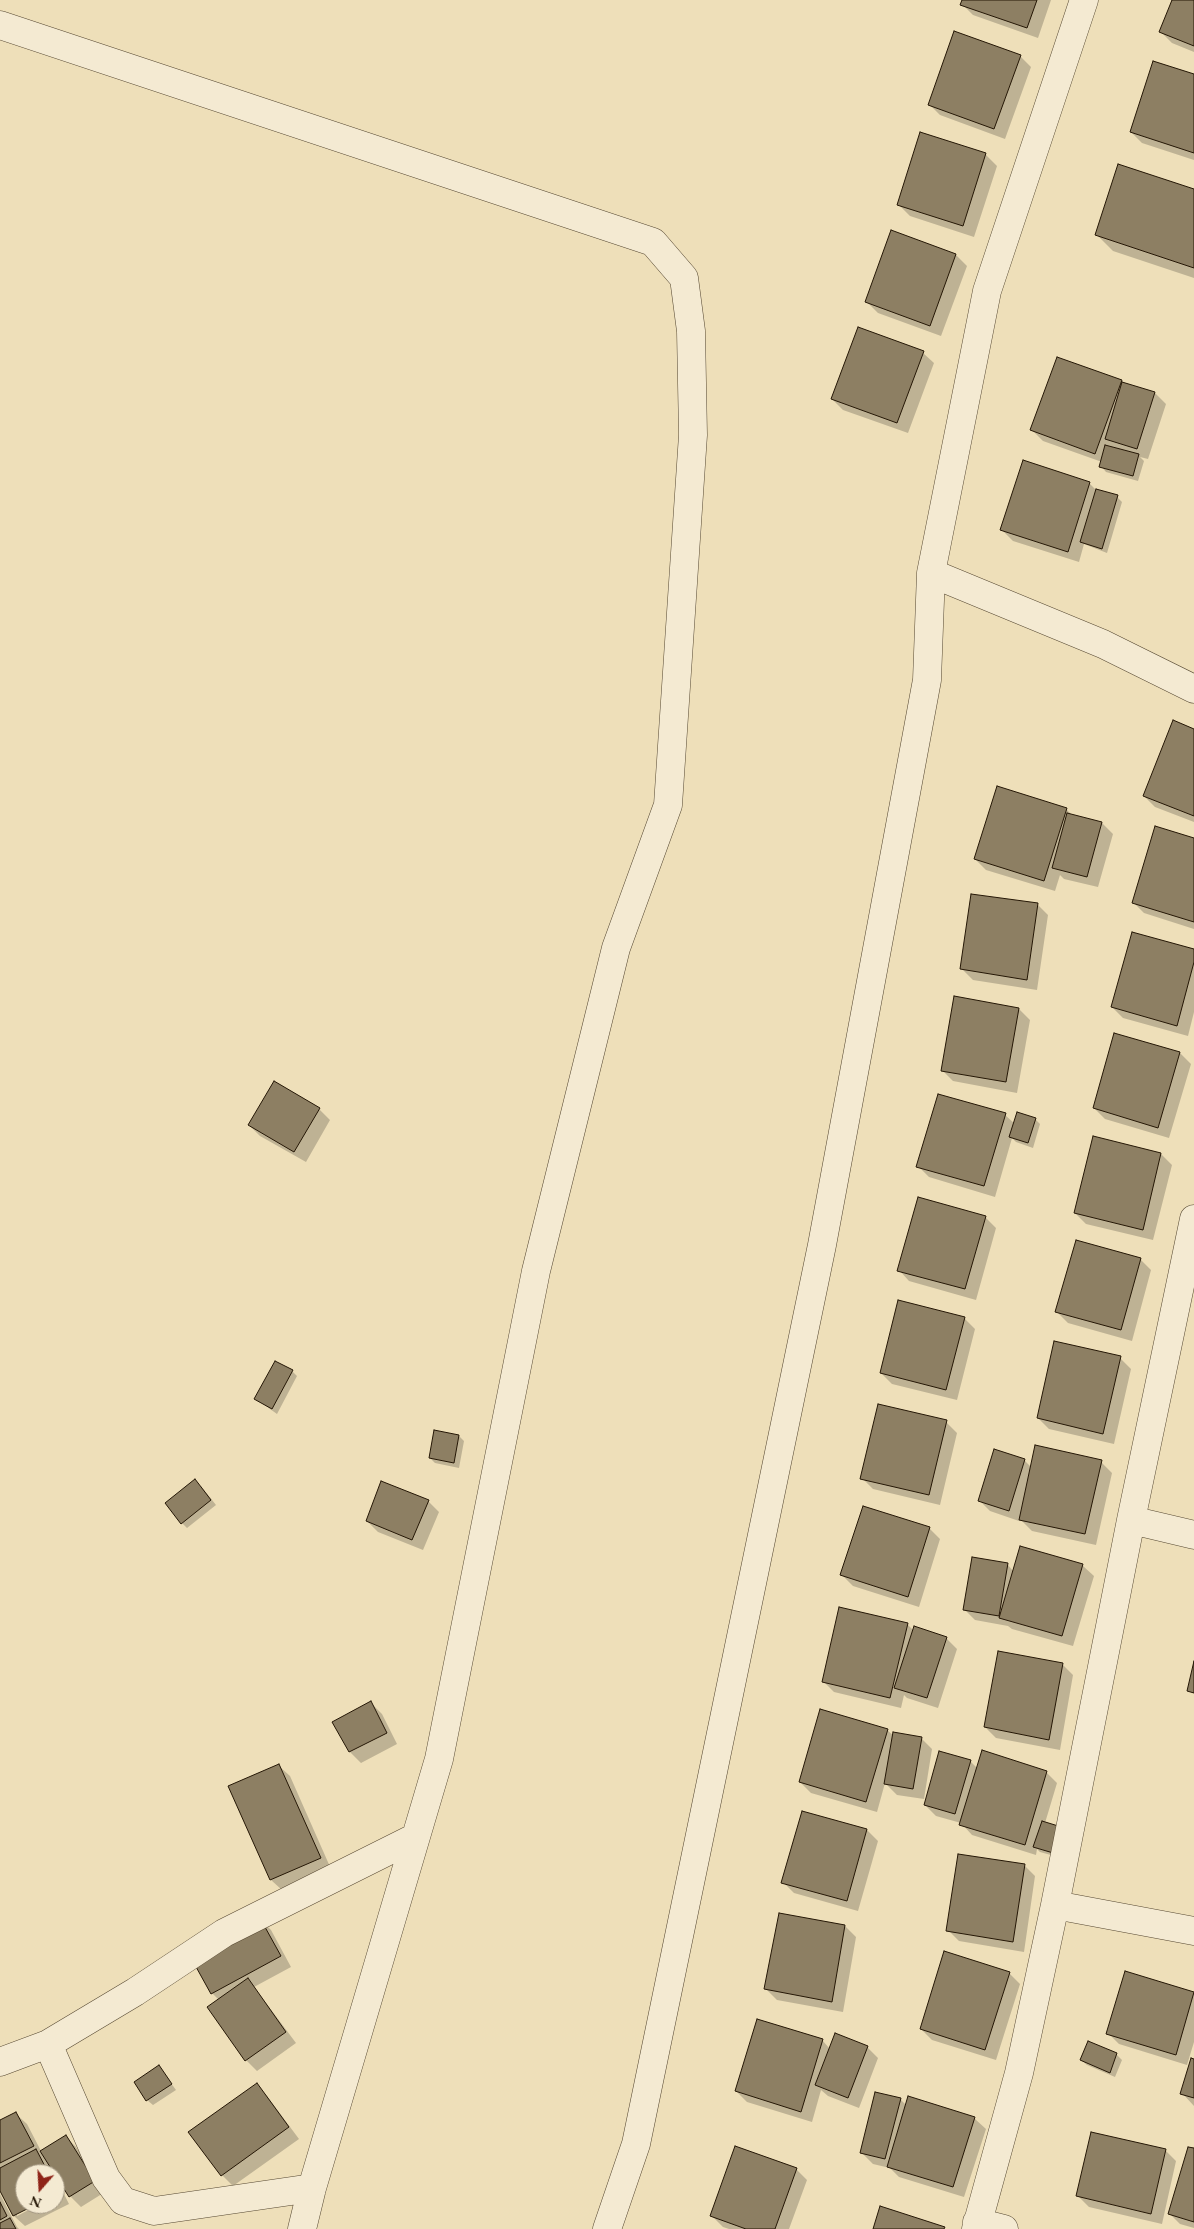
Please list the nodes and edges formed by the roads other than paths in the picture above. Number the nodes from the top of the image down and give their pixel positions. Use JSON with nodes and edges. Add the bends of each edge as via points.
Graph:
{"nodes":[{"id":1,"x":1084,"y":0,"type":"edge"},
{"id":2,"x":0,"y":25,"type":"edge"},
{"id":3,"x":930,"y":573,"type":"junction"},
{"id":4,"x":1194,"y":689,"type":"edge"},
{"id":5,"x":1194,"y":1219,"type":"edge"},
{"id":6,"x":1131,"y":1520,"type":"junction"},
{"id":7,"x":1194,"y":1535,"type":"edge"},
{"id":8,"x":416,"y":1837,"type":"junction"},
{"id":9,"x":1055,"y":1905,"type":"junction"},
{"id":10,"x":1194,"y":1931,"type":"edge"},
{"id":11,"x":48,"y":2044,"type":"junction"},
{"id":12,"x":0,"y":2062,"type":"edge"},
{"id":13,"x":312,"y":2188,"type":"junction"},
{"id":14,"x":976,"y":2226,"type":"edge"},
{"id":15,"x":302,"y":2229,"type":"edge"},
{"id":16,"x":607,"y":2229,"type":"edge"},
{"id":17,"x":1004,"y":2229,"type":"edge"}],
"edges":[{"from":1,"to":3,"type":"street","via":[[987,291]]},
{"from":2,"to":8,"type":"street","via":[[653,242],[684,278],[691,330],[693,435],[668,805],[616,948],[536,1271],[439,1759]]},
{"from":3,"to":4,"type":"street","via":[[1104,644]]},
{"from":3,"to":16,"type":"street","via":[[927,680],[822,1245],[636,2144]]},
{"from":5,"to":6,"type":"street"},
{"from":6,"to":7,"type":"street"},
{"from":6,"to":9,"type":"street"},
{"from":8,"to":11,"type":"street","via":[[224,1933]]},
{"from":8,"to":13,"type":"street"},
{"from":9,"to":10,"type":"street"},
{"from":9,"to":14,"type":"street","via":[[1019,2073]]},
{"from":11,"to":12,"type":"street"},
{"from":11,"to":13,"type":"street","via":[[106,2178],[124,2201],[154,2211]]},
{"from":13,"to":15,"type":"street"},
{"from":14,"to":17,"type":"street"}]}
